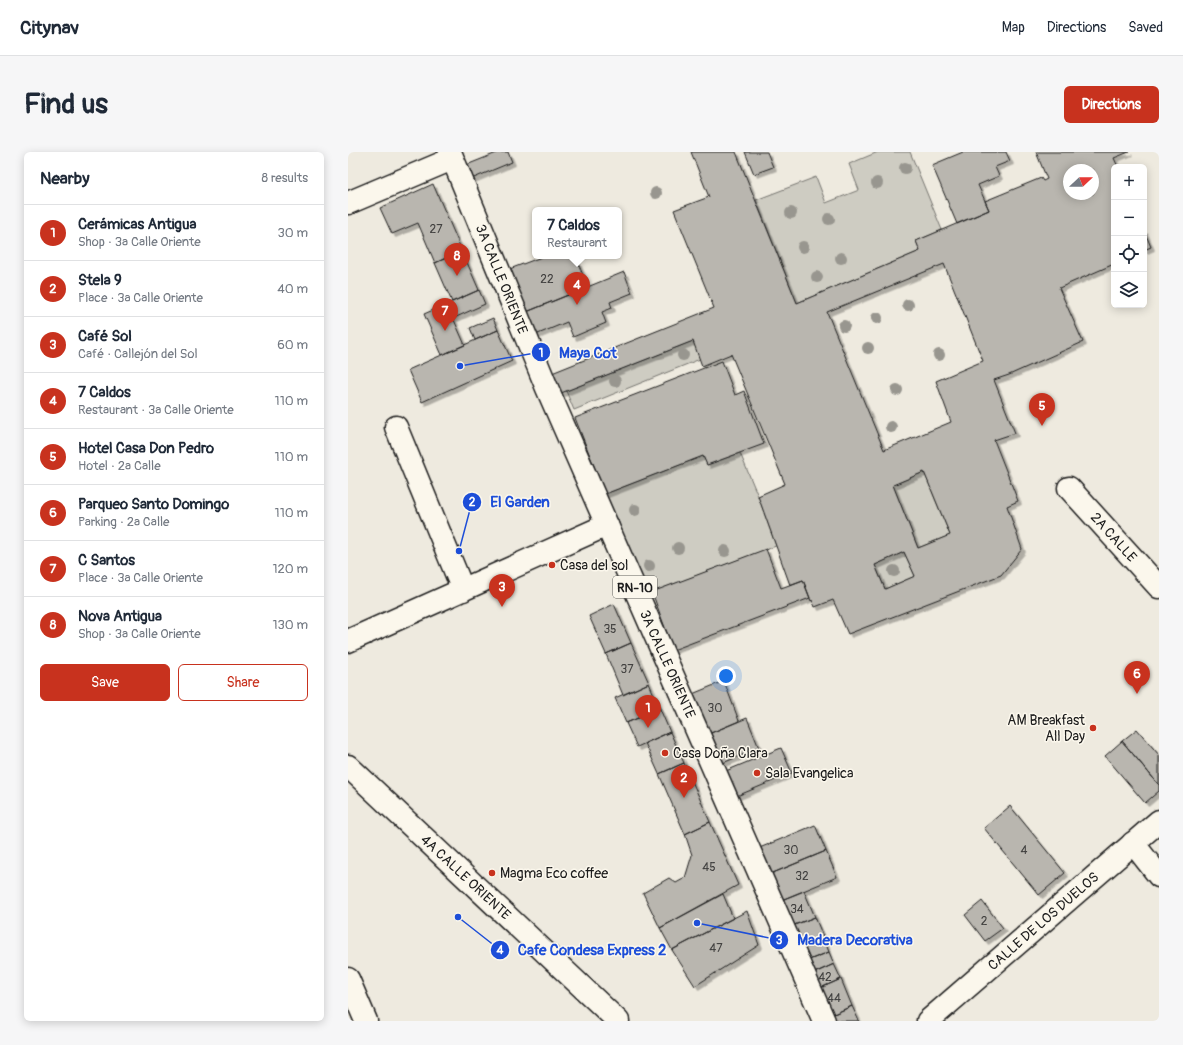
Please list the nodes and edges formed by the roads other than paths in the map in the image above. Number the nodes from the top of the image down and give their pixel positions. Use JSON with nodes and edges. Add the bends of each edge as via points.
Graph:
{"nodes":[{"id":1,"x":451,"y":155,"type":"edge"},
{"id":2,"x":348,"y":203,"type":"edge"},
{"id":3,"x":396,"y":427,"type":"dead end"},
{"id":4,"x":1069,"y":488,"type":"dead end"},
{"id":5,"x":607,"y":525,"type":"junction"},
{"id":6,"x":1159,"y":587,"type":"edge"},
{"id":7,"x":463,"y":590,"type":"junction"},
{"id":8,"x":348,"y":641,"type":"edge"},
{"id":9,"x":348,"y":766,"type":"edge"},
{"id":10,"x":1159,"y":821,"type":"edge"},
{"id":11,"x":1134,"y":843,"type":"junction"},
{"id":12,"x":1159,"y":876,"type":"edge"},
{"id":13,"x":348,"y":979,"type":"edge"},
{"id":14,"x":366,"y":1021,"type":"edge"},
{"id":15,"x":618,"y":1021,"type":"edge"},
{"id":16,"x":824,"y":1021,"type":"edge"},
{"id":17,"x":928,"y":1021,"type":"edge"}],
"edges":[{"from":1,"to":2,"type":"main road"},
{"from":1,"to":5,"type":"main road","name":"3A CALLE ORIENTE","number":"RN-10","via":[[547,388]]},
{"from":3,"to":7,"type":"main road"},
{"from":4,"to":6,"type":"main road","name":"2A CALLE"},
{"from":5,"to":7,"type":"main road"},
{"from":5,"to":16,"type":"main road","name":"3A CALLE ORIENTE","number":"RN-10"},
{"from":7,"to":8,"type":"main road"},
{"from":9,"to":15,"type":"main road","name":"4A CALLE ORIENTE"},
{"from":10,"to":11,"type":"main road","name":"CALLE DE LOS DUELOS"},
{"from":11,"to":12,"type":"main road"},
{"from":11,"to":17,"type":"main road","name":"CALLE DE LOS DUELOS"},
{"from":13,"to":14,"type":"main road"}]}
